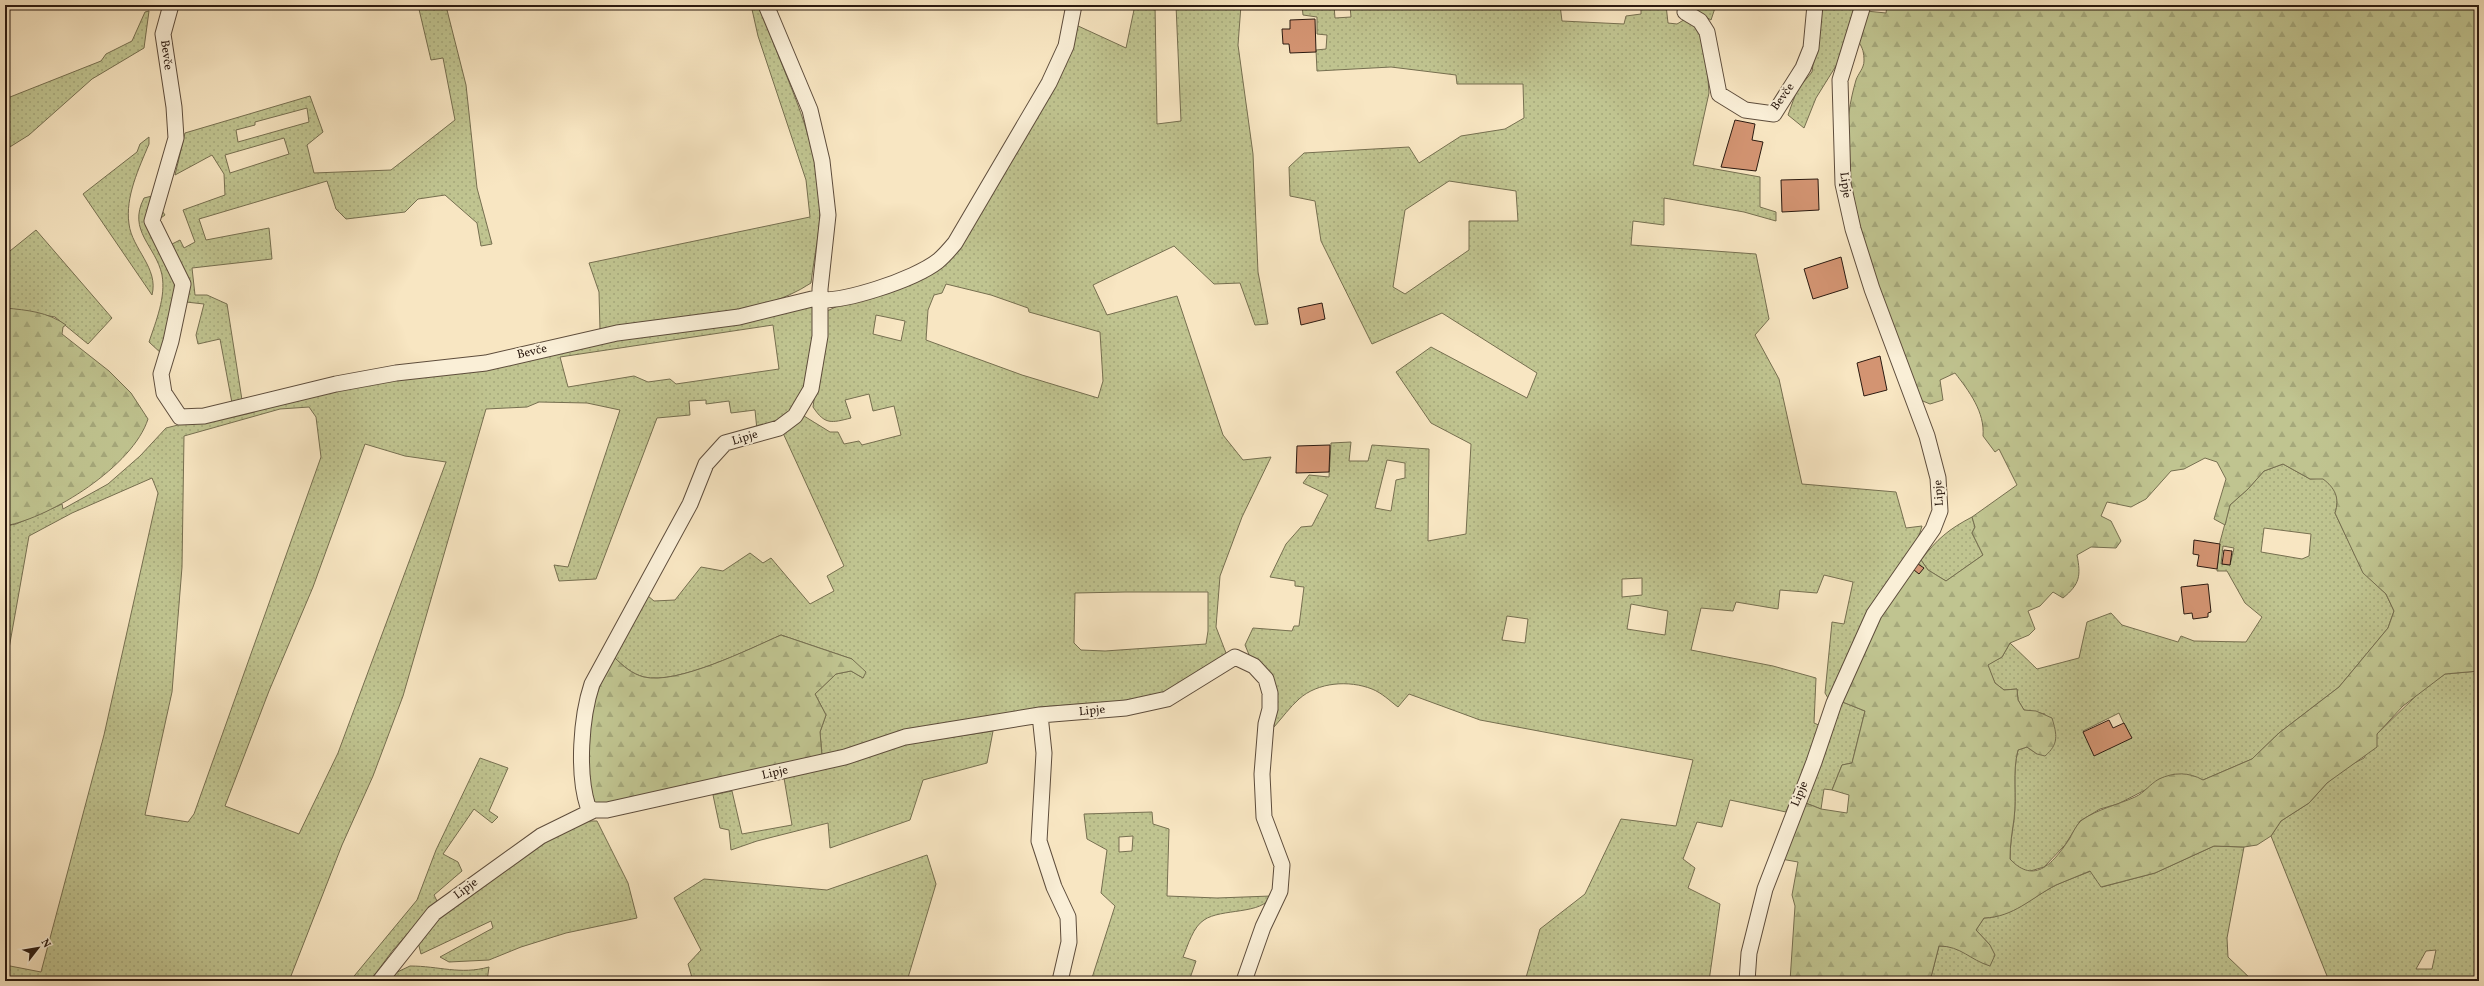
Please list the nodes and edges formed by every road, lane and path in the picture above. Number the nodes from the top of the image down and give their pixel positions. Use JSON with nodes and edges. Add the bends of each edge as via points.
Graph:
{"nodes":[{"id":1,"x":171,"y":5,"type":"edge"},
{"id":2,"x":766,"y":5,"type":"edge"},
{"id":3,"x":1074,"y":5,"type":"edge"},
{"id":4,"x":1815,"y":5,"type":"edge"},
{"id":5,"x":1863,"y":5,"type":"edge"},
{"id":6,"x":1685,"y":12,"type":"dead end"},
{"id":7,"x":821,"y":295,"type":"junction"},
{"id":8,"x":1040,"y":715,"type":"junction"},
{"id":9,"x":594,"y":810,"type":"junction"},
{"id":10,"x":380,"y":981,"type":"edge"},
{"id":11,"x":1060,"y":981,"type":"edge"},
{"id":12,"x":1244,"y":981,"type":"edge"},
{"id":13,"x":1747,"y":981,"type":"edge"}],
"edges":[{"from":1,"to":7,"type":"street","name":"Bevče","via":[[163,34],[176,138],[152,221],[183,284],[161,374],[164,393],[180,417],[204,416],[336,384],[396,373],[486,362],[617,333],[738,317]]},
{"from":2,"to":7,"type":"street","name":"Lipje","via":[[810,110],[822,161],[828,215]]},
{"from":3,"to":7,"type":"street","name":"Bevče","via":[[1066,46],[1049,83],[955,243],[937,261],[904,279],[871,290]]},
{"from":4,"to":6,"type":"street","name":"Bevče","via":[[1812,48],[1803,68],[1774,114],[1745,110],[1719,94],[1707,32],[1700,21]]},
{"from":5,"to":13,"type":"street","name":"Lipje","via":[[1840,80],[1843,184],[1853,229],[1872,289],[1927,436],[1938,478],[1940,511],[1934,529],[1874,614],[1834,703],[1765,889],[1749,953]]},
{"from":7,"to":9,"type":"street","name":"Lipje","via":[[820,336],[811,389],[795,416],[779,428],[725,444],[706,464],[690,504],[592,684],[582,728],[586,801],[588,807]]},
{"from":8,"to":9,"type":"street","name":"Lipje","via":[[905,737],[838,758],[607,810]]},
{"from":8,"to":11,"type":"street","via":[[1044,753],[1039,841],[1054,887],[1068,917],[1068,942]]},
{"from":8,"to":12,"type":"street","name":"Lipje","via":[[1126,708],[1167,698],[1234,657],[1254,666],[1266,679],[1270,693],[1270,709],[1266,724],[1262,774],[1264,817],[1282,865],[1280,891],[1263,927]]},
{"from":9,"to":10,"type":"street","name":"Lipje","via":[[541,836],[434,913]]}]}
